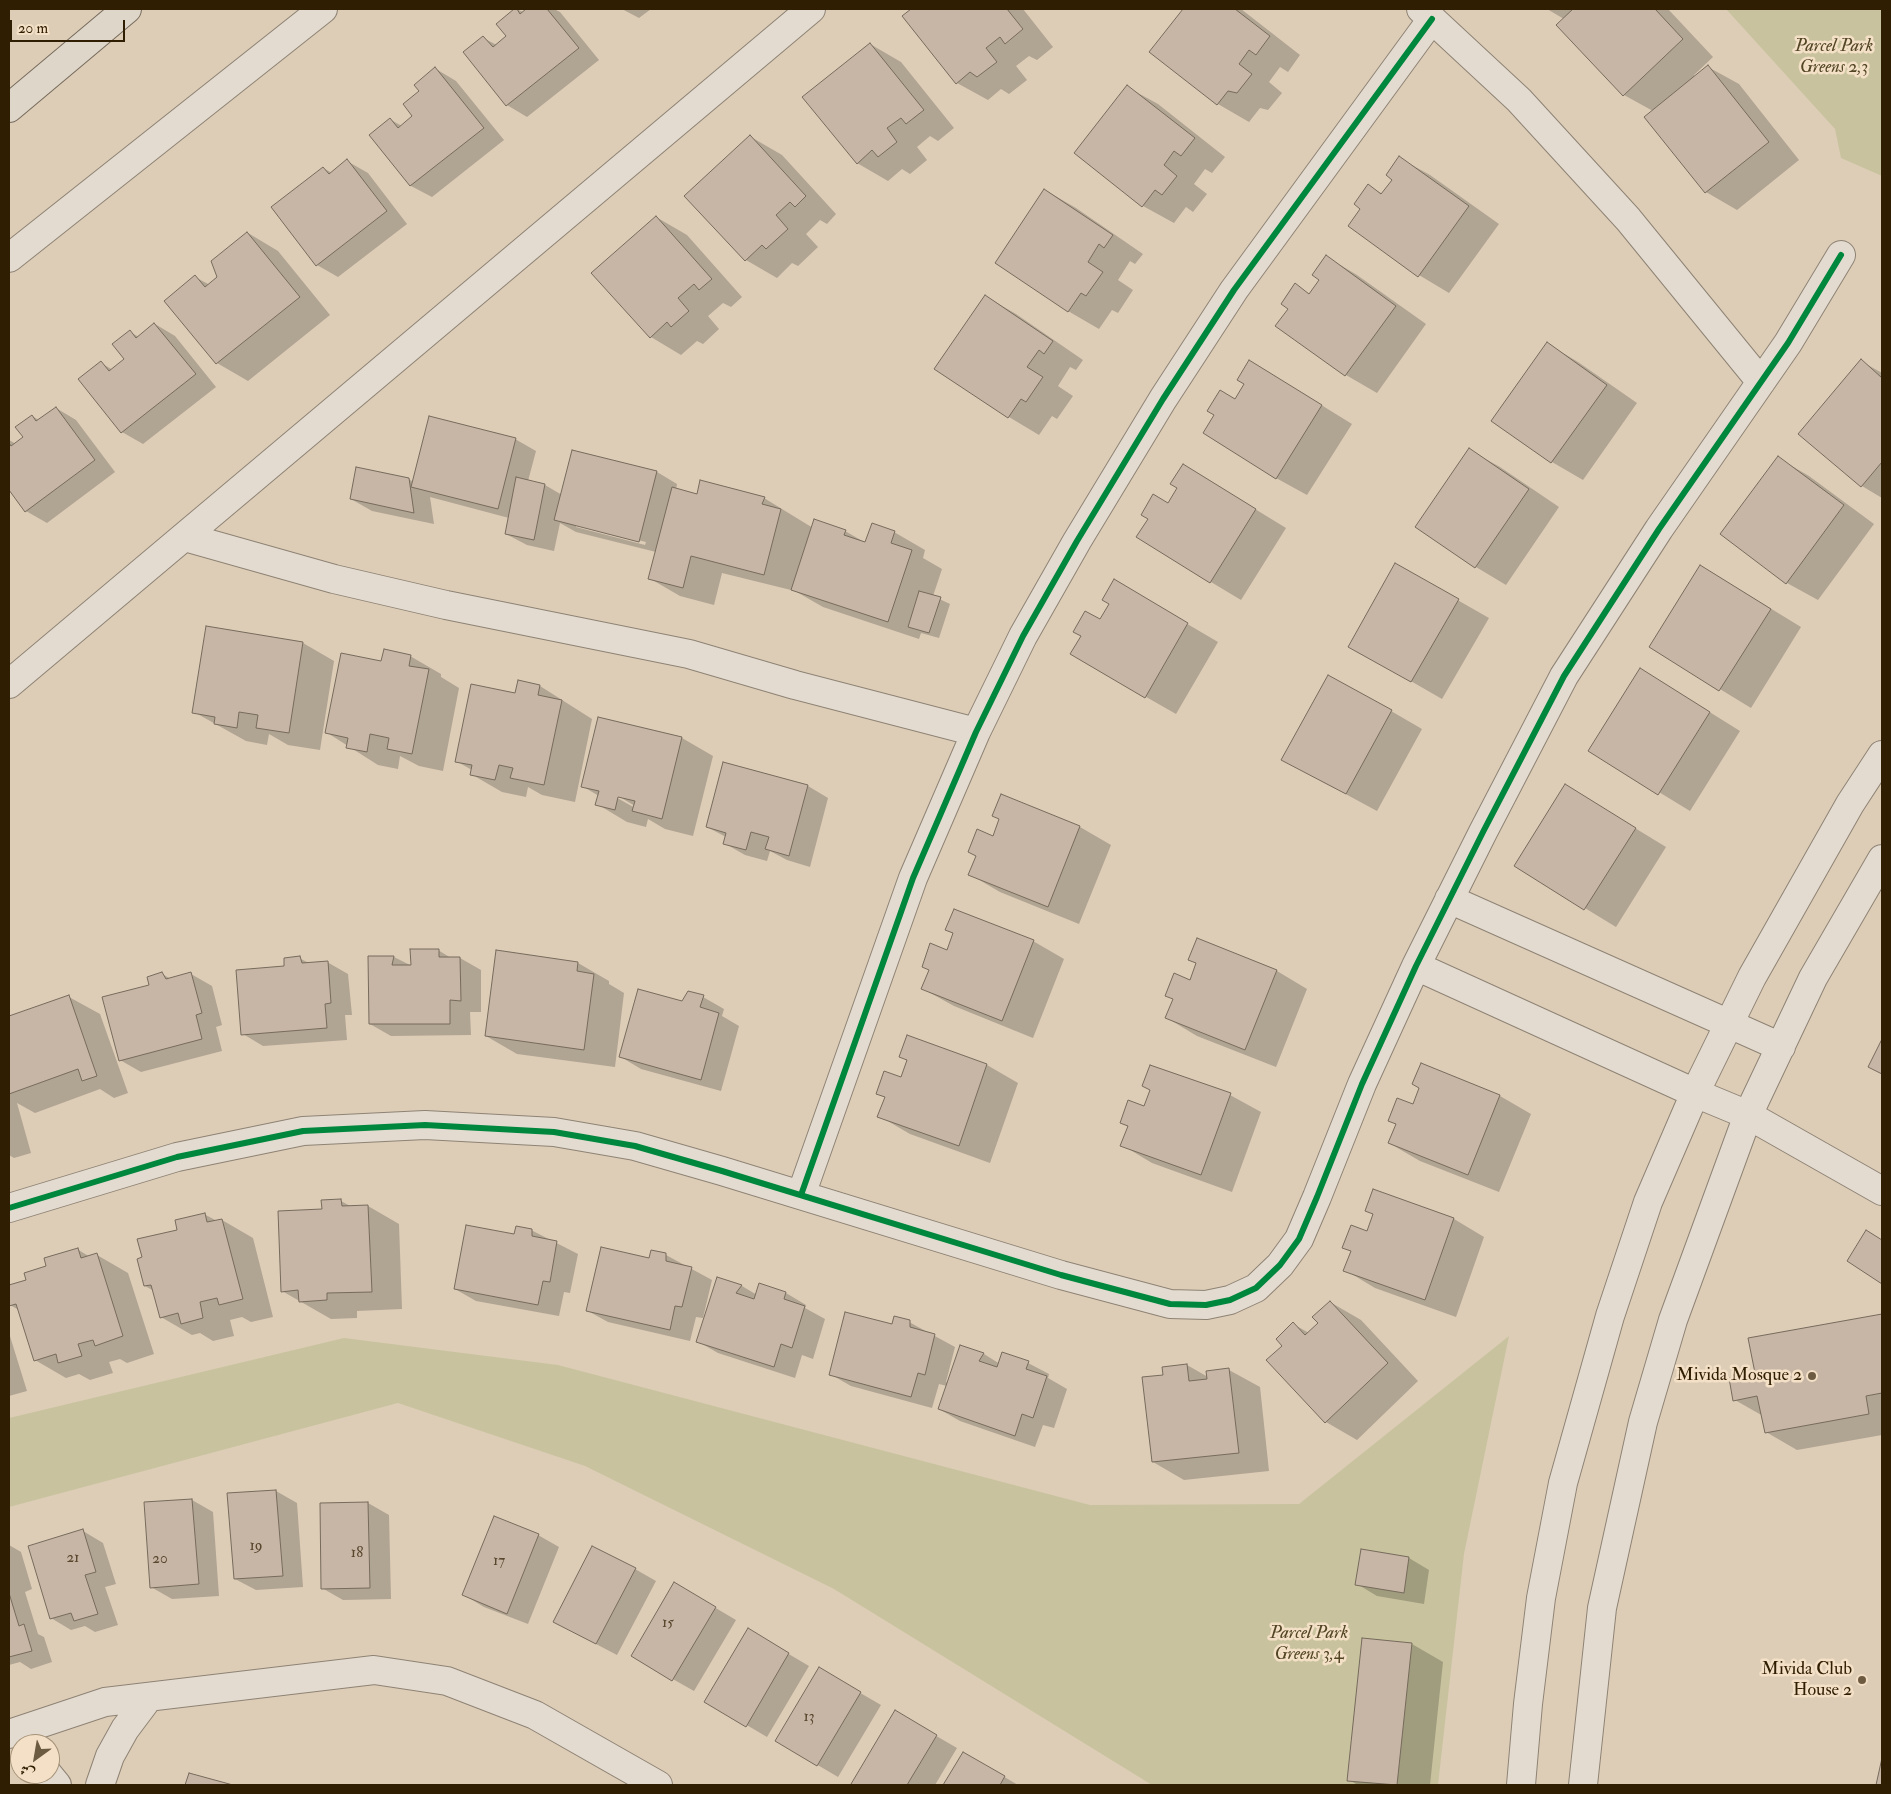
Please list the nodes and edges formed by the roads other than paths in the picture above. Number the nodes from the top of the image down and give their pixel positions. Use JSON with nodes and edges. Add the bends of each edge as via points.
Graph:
{"nodes":[{"id":1,"x":127,"y":9,"type":"edge"},
{"id":2,"x":323,"y":9,"type":"edge"},
{"id":3,"x":810,"y":9,"type":"edge"},
{"id":4,"x":1426,"y":14,"type":"edge"},
{"id":5,"x":9,"y":108,"type":"edge"},
{"id":6,"x":1841,"y":255,"type":"dead end"},
{"id":7,"x":9,"y":258,"type":"edge"},
{"id":8,"x":1761,"y":382,"type":"junction"},
{"id":9,"x":185,"y":537,"type":"junction"},
{"id":10,"x":9,"y":684,"type":"edge"},
{"id":11,"x":976,"y":732,"type":"junction"},
{"id":12,"x":1882,"y":755,"type":"edge"},
{"id":13,"x":1882,"y":859,"type":"edge"},
{"id":14,"x":1449,"y":899,"type":"junction"},
{"id":15,"x":1416,"y":966,"type":"junction"},
{"id":16,"x":1729,"y":1023,"type":"junction"},
{"id":17,"x":1781,"y":1047,"type":"junction"},
{"id":18,"x":1695,"y":1093,"type":"junction"},
{"id":19,"x":1748,"y":1115,"type":"junction"},
{"id":20,"x":1882,"y":1191,"type":"edge"},
{"id":21,"x":801,"y":1195,"type":"junction"},
{"id":22,"x":9,"y":1208,"type":"edge"},
{"id":23,"x":148,"y":1697,"type":"junction"},
{"id":24,"x":21,"y":1734,"type":"edge"},
{"id":25,"x":100,"y":1785,"type":"edge"},
{"id":26,"x":658,"y":1785,"type":"edge"},
{"id":27,"x":1521,"y":1785,"type":"edge"},
{"id":28,"x":1583,"y":1785,"type":"edge"}],
"edges":[{"from":1,"to":5,"type":"main road"},
{"from":2,"to":7,"type":"street"},
{"from":3,"to":9,"type":"street"},
{"from":4,"to":8,"type":"street","via":[[1519,100],[1628,219]]},
{"from":4,"to":11,"type":"street","via":[[1234,290],[1163,399],[1023,636]]},
{"from":6,"to":8,"type":"street","via":[[1788,344]]},
{"from":8,"to":14,"type":"street","via":[[1564,676]]},
{"from":9,"to":10,"type":"street"},
{"from":9,"to":11,"type":"street","via":[[334,579],[436,603],[689,654]]},
{"from":11,"to":21,"type":"street","via":[[913,878]]},
{"from":12,"to":16,"type":"street","via":[[1845,813]]},
{"from":13,"to":17,"type":"street","via":[[1813,978]]},
{"from":14,"to":15,"type":"street"},
{"from":14,"to":16,"type":"street"},
{"from":15,"to":18,"type":"street"},
{"from":15,"to":21,"type":"street","via":[[1362,1084],[1299,1238],[1280,1265],[1256,1288],[1230,1300],[1206,1305],[1170,1304],[1061,1276]]},
{"from":16,"to":17,"type":"street"},
{"from":16,"to":18,"type":"street"},
{"from":17,"to":19,"type":"street"},
{"from":18,"to":19,"type":"street"},
{"from":18,"to":27,"type":"street","via":[[1648,1202],[1610,1316],[1563,1483],[1540,1598]]},
{"from":19,"to":20,"type":"street"},
{"from":19,"to":28,"type":"street","via":[[1673,1320],[1643,1422],[1602,1608]]},
{"from":21,"to":22,"type":"street","via":[[635,1146],[554,1132],[425,1125],[303,1131],[178,1157]]},
{"from":23,"to":24,"type":"street","via":[[105,1702]]},
{"from":23,"to":25,"type":"street","via":[[110,1756]]},
{"from":23,"to":26,"type":"street","via":[[374,1670],[447,1681],[536,1715]]}]}
